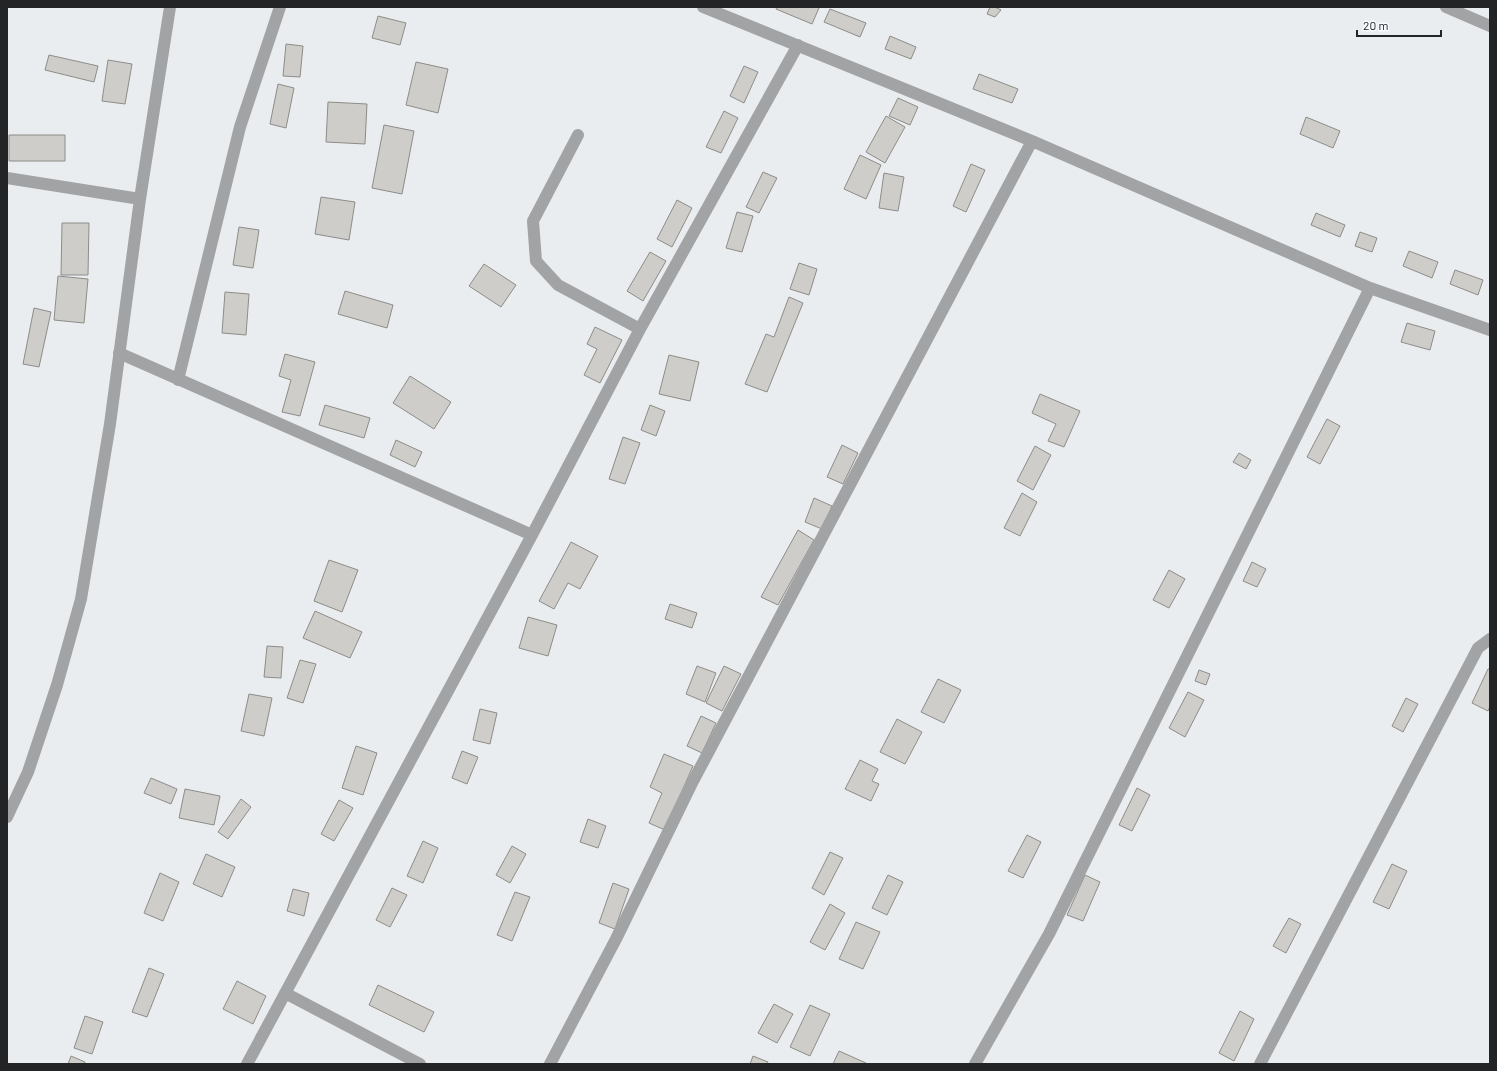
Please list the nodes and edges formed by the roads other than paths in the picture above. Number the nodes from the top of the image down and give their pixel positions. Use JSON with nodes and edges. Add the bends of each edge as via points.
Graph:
{"nodes":[{"id":1,"x":170,"y":7,"type":"edge"},
{"id":2,"x":280,"y":7,"type":"edge"},
{"id":3,"x":703,"y":7,"type":"edge"},
{"id":4,"x":1446,"y":7,"type":"edge"},
{"id":5,"x":1490,"y":26,"type":"edge"},
{"id":6,"x":798,"y":45,"type":"junction"},
{"id":7,"x":578,"y":135,"type":"dead end"},
{"id":8,"x":1032,"y":141,"type":"junction"},
{"id":9,"x":7,"y":178,"type":"edge"},
{"id":10,"x":140,"y":199,"type":"junction"},
{"id":11,"x":1370,"y":288,"type":"junction"},
{"id":12,"x":640,"y":329,"type":"junction"},
{"id":13,"x":1490,"y":330,"type":"edge"},
{"id":14,"x":119,"y":353,"type":"junction"},
{"id":15,"x":178,"y":380,"type":"junction"},
{"id":16,"x":532,"y":535,"type":"junction"},
{"id":17,"x":1490,"y":640,"type":"edge"},
{"id":18,"x":7,"y":816,"type":"edge"},
{"id":19,"x":285,"y":993,"type":"junction"},
{"id":20,"x":247,"y":1064,"type":"edge"},
{"id":21,"x":420,"y":1064,"type":"edge"},
{"id":22,"x":550,"y":1064,"type":"edge"},
{"id":23,"x":975,"y":1064,"type":"edge"},
{"id":24,"x":1260,"y":1064,"type":"edge"}],
"edges":[{"from":1,"to":10,"type":"street"},
{"from":2,"to":15,"type":"street","via":[[240,127]]},
{"from":3,"to":6,"type":"street"},
{"from":4,"to":5,"type":"street"},
{"from":6,"to":8,"type":"street"},
{"from":6,"to":12,"type":"street"},
{"from":7,"to":12,"type":"street","via":[[532,221],[536,261],[558,285]]},
{"from":8,"to":11,"type":"street"},
{"from":8,"to":22,"type":"street","via":[[691,785],[616,939]]},
{"from":9,"to":10,"type":"street"},
{"from":10,"to":14,"type":"street"},
{"from":11,"to":13,"type":"street"},
{"from":11,"to":23,"type":"street","via":[[1048,934]]},
{"from":12,"to":16,"type":"street"},
{"from":14,"to":15,"type":"street"},
{"from":14,"to":18,"type":"street","via":[[81,600],[57,685],[28,772]]},
{"from":15,"to":16,"type":"street"},
{"from":16,"to":19,"type":"street"},
{"from":17,"to":24,"type":"street","via":[[1478,648]]},
{"from":19,"to":20,"type":"street"},
{"from":19,"to":21,"type":"street"}]}
